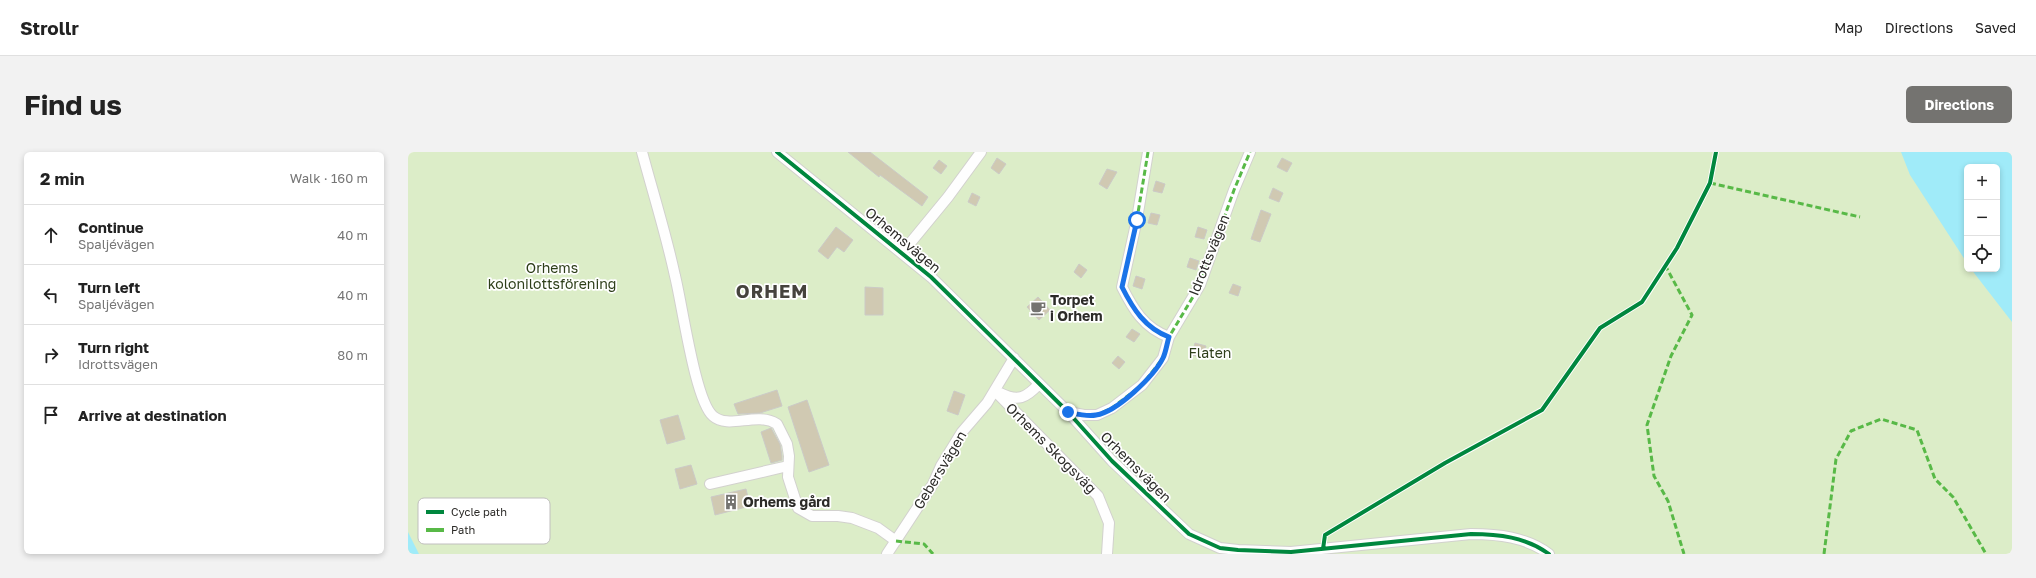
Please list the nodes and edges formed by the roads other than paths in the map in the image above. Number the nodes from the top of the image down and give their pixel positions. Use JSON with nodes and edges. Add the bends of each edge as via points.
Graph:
{"nodes":[{"id":1,"x":642,"y":152,"type":"edge"},
{"id":2,"x":777,"y":152,"type":"edge"},
{"id":3,"x":981,"y":152,"type":"edge"},
{"id":4,"x":1148,"y":152,"type":"edge"},
{"id":5,"x":1250,"y":152,"type":"edge"},
{"id":6,"x":902,"y":253,"type":"junction"},
{"id":7,"x":1169,"y":337,"type":"junction"},
{"id":8,"x":1014,"y":358,"type":"junction"},
{"id":9,"x":1039,"y":384,"type":"junction"},
{"id":10,"x":995,"y":391,"type":"junction"},
{"id":11,"x":1068,"y":412,"type":"junction"},
{"id":12,"x":788,"y":466,"type":"junction"},
{"id":13,"x":710,"y":484,"type":"dead end"},
{"id":14,"x":896,"y":541,"type":"junction"},
{"id":15,"x":887,"y":554,"type":"edge"},
{"id":16,"x":1107,"y":554,"type":"edge"},
{"id":17,"x":1549,"y":554,"type":"edge"}],
"edges":[{"from":1,"to":12,"type":"street","via":[[676,276],[691,356],[707,411],[714,418],[722,420],[741,422],[763,418],[777,424],[787,444]]},
{"from":2,"to":6,"type":"street","name":"Orhemsvägen"},
{"from":3,"to":6,"type":"street"},
{"from":4,"to":7,"type":"street","via":[[1137,220],[1122,287],[1134,311],[1158,333]]},
{"from":5,"to":7,"type":"street","name":"Idrottsvägen","via":[[1200,285]]},
{"from":6,"to":8,"type":"street","name":"Orhemsvägen","via":[[931,277]]},
{"from":7,"to":11,"type":"street","name":"Idrottsvägen","via":[[1163,358],[1142,385],[1112,408],[1097,415]]},
{"from":8,"to":9,"type":"street","name":"Orhemsvägen"},
{"from":8,"to":10,"type":"street"},
{"from":9,"to":10,"type":"street","via":[[1027,396],[1010,398]]},
{"from":9,"to":11,"type":"street","name":"Orhemsvägen"},
{"from":10,"to":14,"type":"street","name":"Gebersvägen","via":[[962,432],[933,484]]},
{"from":10,"to":16,"type":"street","name":"Orhems Skogsväg","via":[[1098,496],[1109,523]]},
{"from":11,"to":17,"type":"street","name":"Orhemsvägen","via":[[1112,461],[1189,534],[1220,548],[1291,552],[1471,534],[1494,534],[1516,538]]},
{"from":12,"to":13,"type":"street"},
{"from":12,"to":14,"type":"street","via":[[789,485],[798,508],[807,514],[817,516],[852,518],[878,528]]},
{"from":14,"to":15,"type":"street","name":"Gebersvägen"}]}
